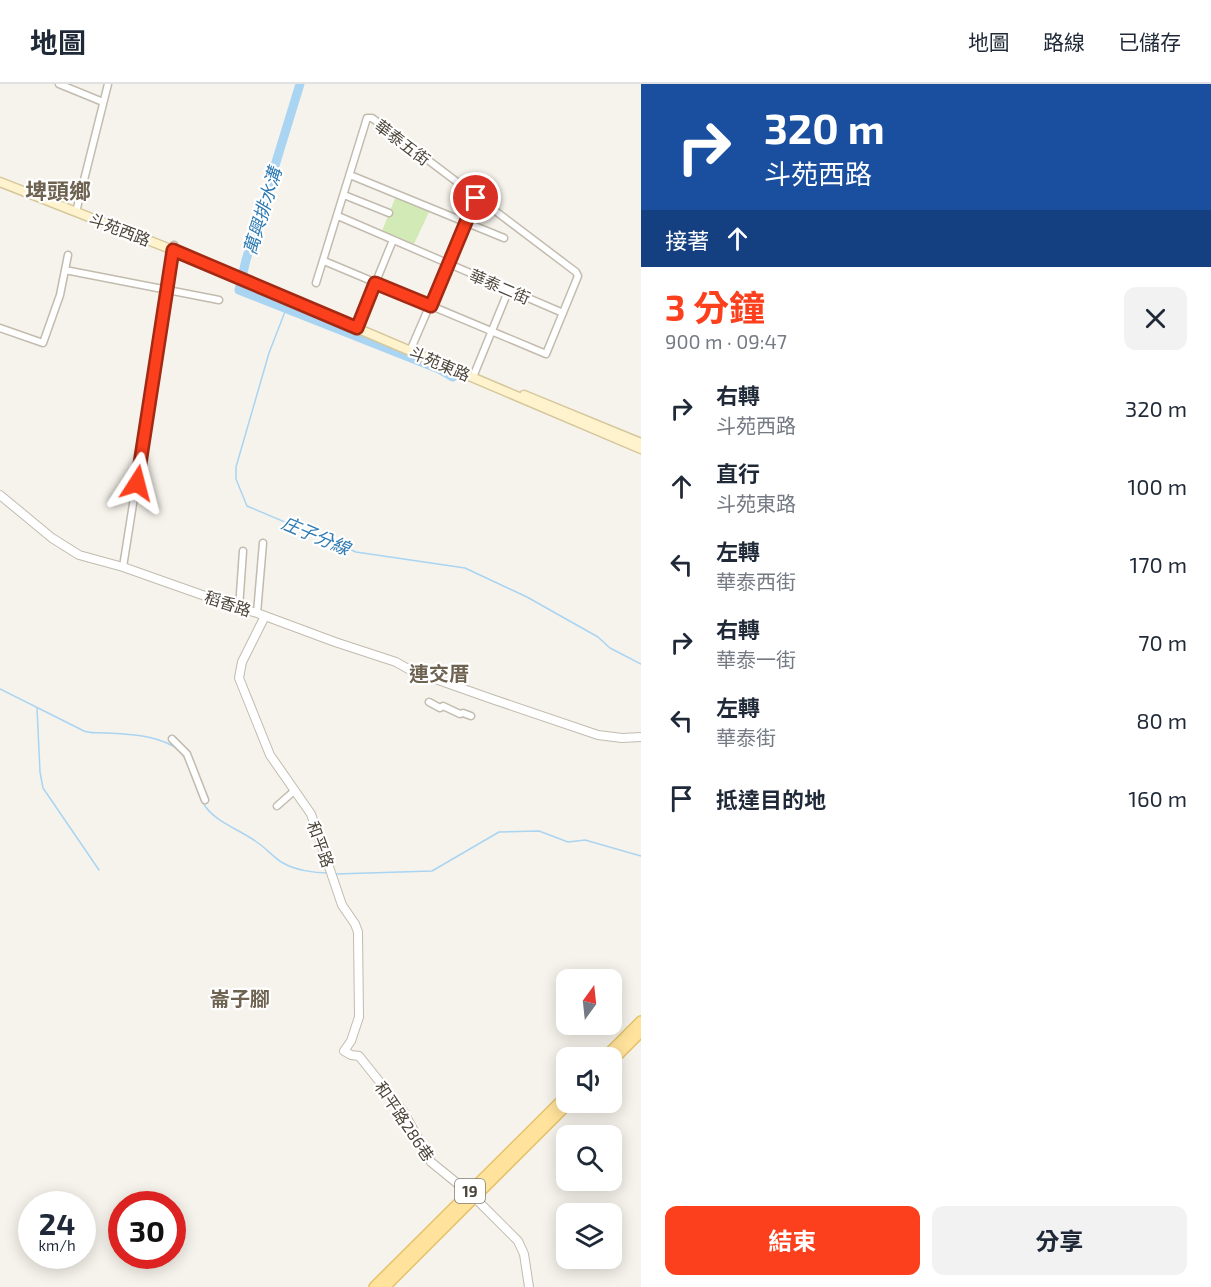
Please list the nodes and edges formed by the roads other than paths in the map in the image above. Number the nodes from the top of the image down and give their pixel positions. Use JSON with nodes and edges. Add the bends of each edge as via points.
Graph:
{"nodes":[{"id":1,"x":59,"y":84,"type":"edge"},
{"id":2,"x":108,"y":84,"type":"edge"},
{"id":3,"x":103,"y":102,"type":"junction"},
{"id":4,"x":350,"y":175,"type":"junction"},
{"id":5,"x":0,"y":176,"type":"edge"},
{"id":6,"x":0,"y":182,"type":"edge"},
{"id":7,"x":344,"y":195,"type":"junction"},
{"id":8,"x":476,"y":198,"type":"junction"},
{"id":9,"x":77,"y":210,"type":"junction"},
{"id":10,"x":389,"y":213,"type":"dead end"},
{"id":11,"x":338,"y":216,"type":"junction"},
{"id":12,"x":465,"y":223,"type":"junction"},
{"id":13,"x":504,"y":238,"type":"dead end"},
{"id":14,"x":393,"y":240,"type":"junction"},
{"id":15,"x":173,"y":247,"type":"junction"},
{"id":16,"x":68,"y":255,"type":"dead end"},
{"id":17,"x":324,"y":261,"type":"junction"},
{"id":18,"x":448,"y":263,"type":"junction"},
{"id":19,"x":65,"y":270,"type":"junction"},
{"id":20,"x":239,"y":276,"type":"joint"},
{"id":21,"x":316,"y":283,"type":"dead end"},
{"id":22,"x":375,"y":283,"type":"junction"},
{"id":23,"x":509,"y":289,"type":"junction"},
{"id":24,"x":166,"y":290,"type":"junction"},
{"id":25,"x":219,"y":300,"type":"dead end"},
{"id":26,"x":431,"y":306,"type":"junction"},
{"id":27,"x":563,"y":313,"type":"junction"},
{"id":28,"x":357,"y":326,"type":"junction"},
{"id":29,"x":0,"y":328,"type":"edge"},
{"id":30,"x":492,"y":332,"type":"junction"},
{"id":31,"x":411,"y":349,"type":"junction"},
{"id":32,"x":474,"y":376,"type":"junction"},
{"id":33,"x":641,"y":443,"type":"edge"},
{"id":34,"x":641,"y":449,"type":"edge"},
{"id":35,"x":0,"y":495,"type":"edge"},
{"id":36,"x":263,"y":543,"type":"dead end"},
{"id":37,"x":243,"y":550,"type":"dead end"},
{"id":38,"x":123,"y":567,"type":"junction"},
{"id":39,"x":239,"y":608,"type":"junction"},
{"id":40,"x":261,"y":614,"type":"junction"},
{"id":41,"x":429,"y":702,"type":"dead end"},
{"id":42,"x":471,"y":716,"type":"dead end"},
{"id":43,"x":641,"y":737,"type":"edge"},
{"id":44,"x":172,"y":739,"type":"dead end"},
{"id":45,"x":294,"y":791,"type":"junction"},
{"id":46,"x":206,"y":800,"type":"dead end"},
{"id":47,"x":277,"y":806,"type":"dead end"},
{"id":48,"x":641,"y":1021,"type":"edge"},
{"id":49,"x":641,"y":1032,"type":"edge"},
{"id":50,"x":615,"y":1047,"type":"edge"},
{"id":51,"x":344,"y":1051,"type":"joint"},
{"id":52,"x":622,"y":1051,"type":"edge"},
{"id":53,"x":556,"y":1107,"type":"edge"},
{"id":54,"x":558,"y":1113,"type":"edge"},
{"id":55,"x":472,"y":1195,"type":"junction"},
{"id":56,"x":374,"y":1287,"type":"edge"},
{"id":57,"x":385,"y":1287,"type":"edge"},
{"id":58,"x":529,"y":1287,"type":"edge"}],
"edges":[{"from":1,"to":3,"type":"street"},
{"from":2,"to":3,"type":"street"},
{"from":3,"to":9,"type":"street"},
{"from":4,"to":7,"type":"street","name":"華泰五街"},
{"from":4,"to":8,"type":"street","name":"華泰五街","via":[[367,118],[372,118]]},
{"from":4,"to":12,"type":"street"},
{"from":5,"to":9,"type":"main road","name":"斗苑西路"},
{"from":6,"to":9,"type":"main road","name":"斗苑西路"},
{"from":7,"to":10,"type":"street"},
{"from":7,"to":11,"type":"street","name":"華泰五街"},
{"from":8,"to":12,"type":"street"},
{"from":8,"to":27,"type":"street","name":"華泰五街","via":[[576,273],[577,280]]},
{"from":9,"to":15,"type":"main road","name":"斗苑西路"},
{"from":11,"to":14,"type":"street","name":"華泰二街"},
{"from":11,"to":17,"type":"street","name":"華泰五街"},
{"from":12,"to":13,"type":"street"},
{"from":12,"to":18,"type":"street"},
{"from":14,"to":18,"type":"street","name":"華泰二街"},
{"from":14,"to":22,"type":"street"},
{"from":15,"to":20,"type":"main road","name":"斗苑西路"},
{"from":15,"to":24,"type":"street"},
{"from":16,"to":19,"type":"street"},
{"from":17,"to":21,"type":"street","name":"華泰五街"},
{"from":17,"to":22,"type":"street"},
{"from":18,"to":23,"type":"street","name":"華泰二街"},
{"from":18,"to":26,"type":"street"},
{"from":19,"to":24,"type":"street"},
{"from":19,"to":29,"type":"street","via":[[43,343]]},
{"from":20,"to":28,"type":"main road","name":"斗苑東路"},
{"from":22,"to":26,"type":"street"},
{"from":22,"to":28,"type":"street"},
{"from":23,"to":27,"type":"street","name":"華泰二街"},
{"from":23,"to":30,"type":"street"},
{"from":24,"to":25,"type":"street"},
{"from":24,"to":38,"type":"street"},
{"from":26,"to":30,"type":"street"},
{"from":26,"to":31,"type":"street"},
{"from":27,"to":30,"type":"street","via":[[546,354]]},
{"from":28,"to":31,"type":"main road","name":"斗苑東路"},
{"from":30,"to":32,"type":"street"},
{"from":31,"to":32,"type":"main road","name":"斗苑東路"},
{"from":32,"to":33,"type":"main road","name":"斗苑東路"},
{"from":32,"to":34,"type":"main road","name":"斗苑東路"},
{"from":35,"to":38,"type":"street","name":"稻香路","via":[[79,555]]},
{"from":36,"to":40,"type":"street"},
{"from":37,"to":39,"type":"street"},
{"from":38,"to":39,"type":"street","name":"稻香路"},
{"from":39,"to":40,"type":"street","name":"稻香路"},
{"from":40,"to":43,"type":"street","name":"稻香路","via":[[595,734]]},
{"from":40,"to":45,"type":"street","name":"和平路","via":[[239,678],[270,755]]},
{"from":41,"to":42,"type":"street"},
{"from":44,"to":46,"type":"street","via":[[187,754]]},
{"from":45,"to":47,"type":"street"},
{"from":45,"to":51,"type":"street","name":"和平路","via":[[311,814],[342,905],[359,938],[359,1017]]},
{"from":48,"to":50,"type":"main road"},
{"from":49,"to":52,"type":"main road"},
{"from":51,"to":55,"type":"street","name":"和平路286巷","via":[[359,1056],[403,1111],[431,1162]]},
{"from":53,"to":55,"type":"main road","number":"19"},
{"from":54,"to":55,"type":"main road","number":"19"},
{"from":55,"to":56,"type":"main road","number":"19"},
{"from":55,"to":57,"type":"main road","number":"19"},
{"from":55,"to":58,"type":"street","name":"和平路286巷","via":[[518,1241]]}]}
